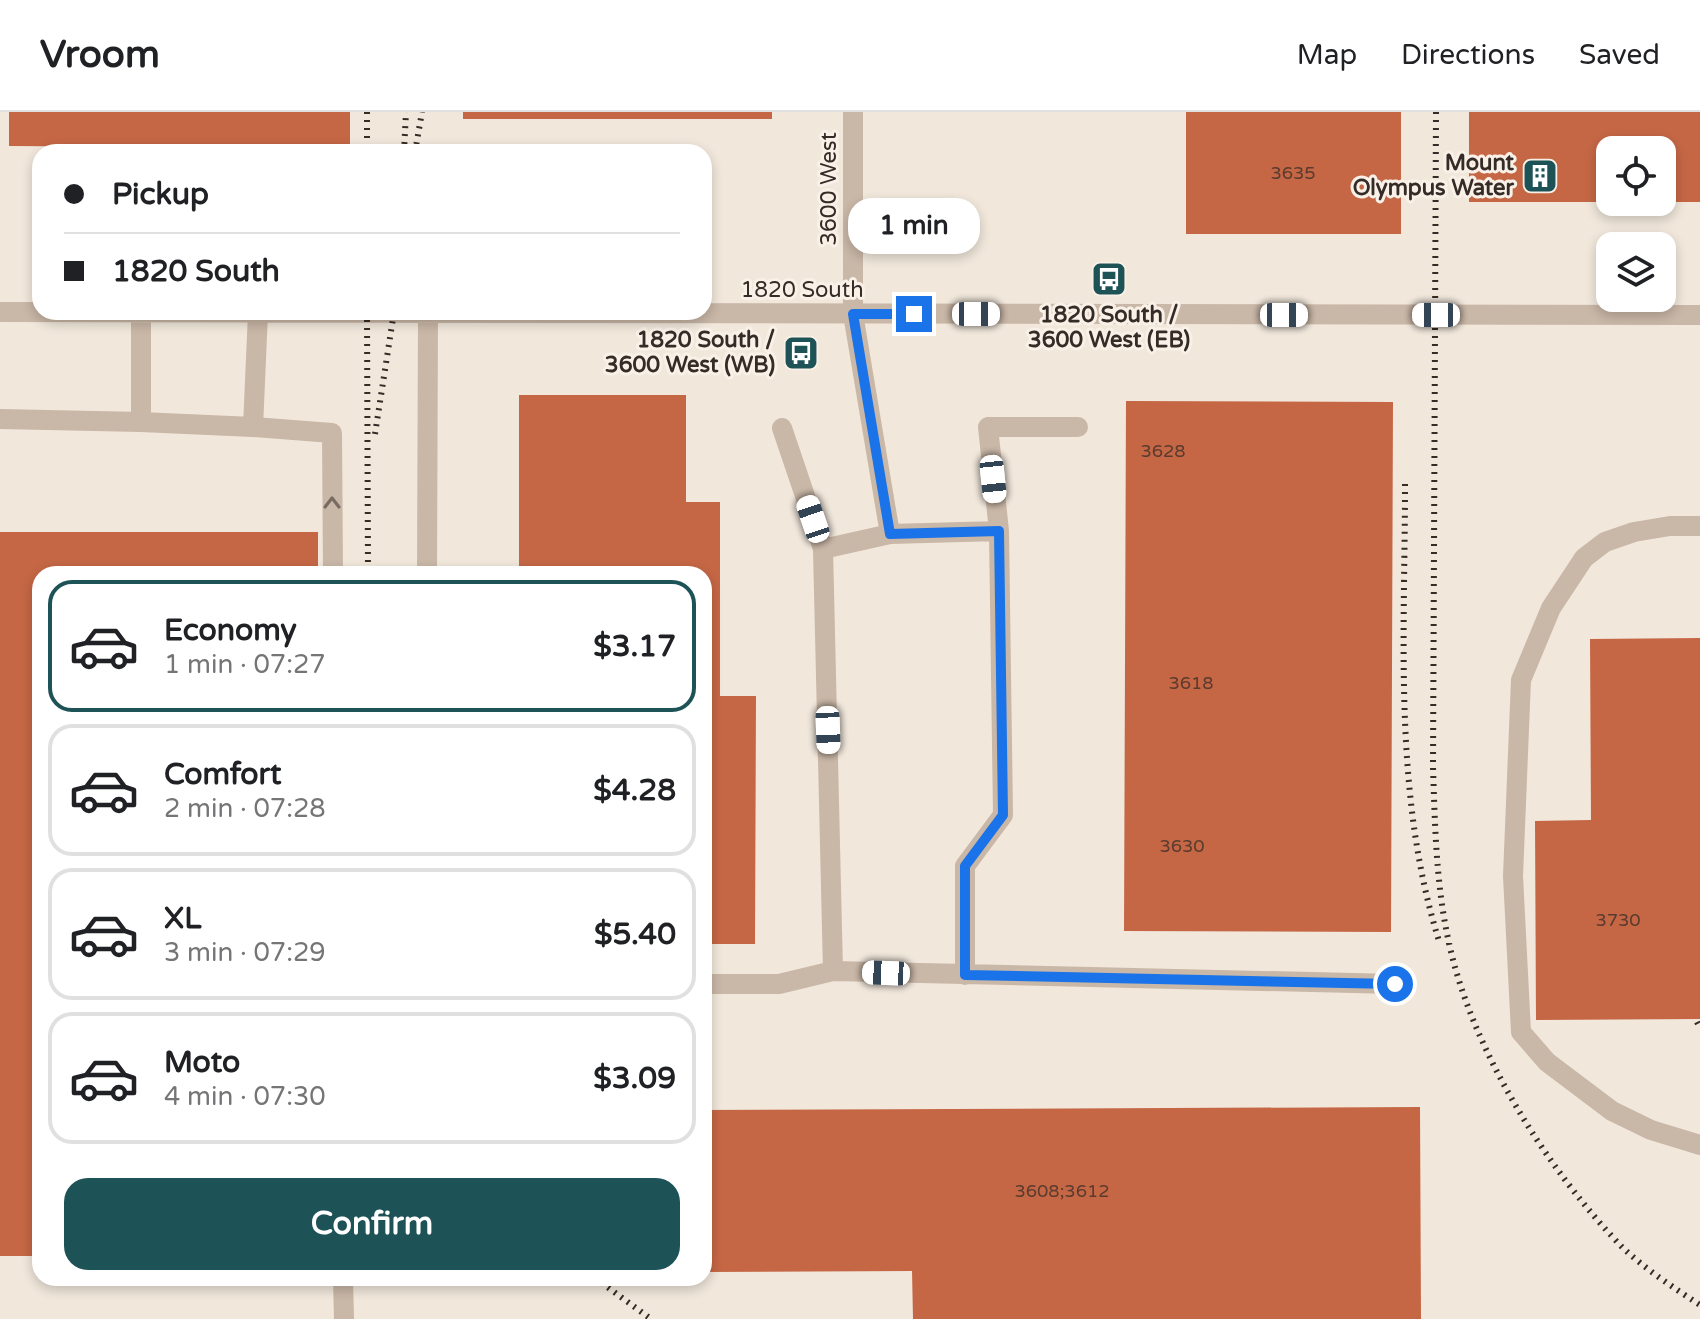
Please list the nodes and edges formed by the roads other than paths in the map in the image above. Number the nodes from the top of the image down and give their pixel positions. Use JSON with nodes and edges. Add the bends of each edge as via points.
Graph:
{"nodes":[{"id":1,"x":853,"y":112,"type":"edge"},
{"id":2,"x":0,"y":312,"type":"edge"},
{"id":3,"x":32,"y":312,"type":"edge"},
{"id":4,"x":712,"y":314,"type":"edge"},
{"id":5,"x":853,"y":314,"type":"junction"},
{"id":6,"x":1700,"y":315,"type":"edge"},
{"id":7,"x":141,"y":320,"type":"edge"},
{"id":8,"x":258,"y":320,"type":"edge"},
{"id":9,"x":428,"y":320,"type":"edge"},
{"id":10,"x":0,"y":419,"type":"edge"},
{"id":11,"x":141,"y":422,"type":"junction"},
{"id":12,"x":253,"y":427,"type":"junction"},
{"id":13,"x":1078,"y":427,"type":"dead end"},
{"id":14,"x":782,"y":428,"type":"dead end"},
{"id":15,"x":1700,"y":526,"type":"edge"},
{"id":16,"x":999,"y":531,"type":"junction"},
{"id":17,"x":890,"y":534,"type":"junction"},
{"id":18,"x":823,"y":549,"type":"junction"},
{"id":19,"x":333,"y":566,"type":"edge"},
{"id":20,"x":427,"y":566,"type":"edge"},
{"id":21,"x":833,"y":971,"type":"junction"},
{"id":22,"x":965,"y":975,"type":"junction"},
{"id":23,"x":712,"y":984,"type":"edge"},
{"id":24,"x":1395,"y":984,"type":"dead end"},
{"id":25,"x":1700,"y":1145,"type":"edge"},
{"id":26,"x":343,"y":1286,"type":"edge"},
{"id":27,"x":344,"y":1319,"type":"edge"}],
"edges":[{"from":1,"to":5,"type":"street","name":"3600 West"},
{"from":2,"to":3,"type":"street","name":"1820 South"},
{"from":4,"to":5,"type":"street","name":"1820 South"},
{"from":5,"to":6,"type":"street","name":"1820 South"},
{"from":5,"to":17,"type":"street","name":"3600 West"},
{"from":7,"to":11,"type":"street"},
{"from":8,"to":12,"type":"street"},
{"from":9,"to":20,"type":"street"},
{"from":10,"to":11,"type":"street"},
{"from":11,"to":12,"type":"street"},
{"from":19,"to":12,"type":"street","one_way":true,"via":[[332,433]]},
{"from":13,"to":16,"type":"street","via":[[988,427]]},
{"from":14,"to":18,"type":"street"},
{"from":15,"to":25,"type":"street","via":[[1634,532],[1605,542],[1584,558],[1551,608],[1521,680],[1513,876],[1521,1032],[1547,1062],[1612,1111]]},
{"from":16,"to":17,"type":"street"},
{"from":16,"to":22,"type":"street","via":[[1003,815],[965,866]]},
{"from":17,"to":18,"type":"street"},
{"from":18,"to":21,"type":"street"},
{"from":21,"to":22,"type":"street"},
{"from":21,"to":23,"type":"street","via":[[779,984]]},
{"from":22,"to":24,"type":"street"},
{"from":26,"to":27,"type":"street"}]}
